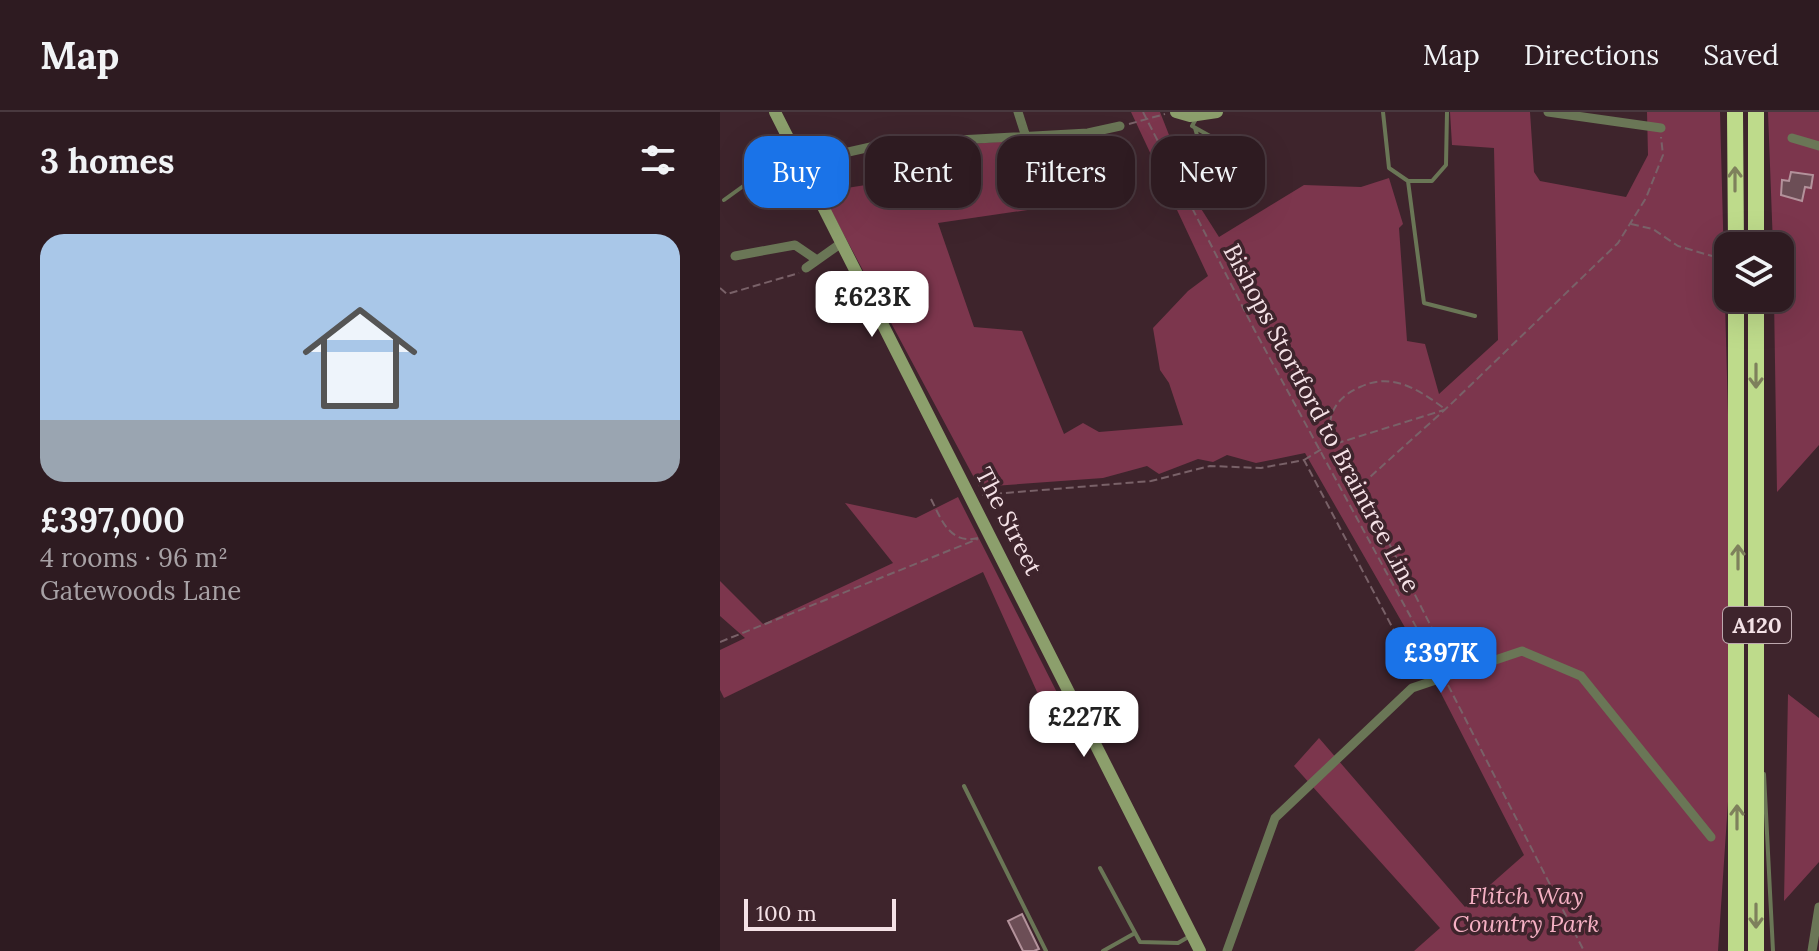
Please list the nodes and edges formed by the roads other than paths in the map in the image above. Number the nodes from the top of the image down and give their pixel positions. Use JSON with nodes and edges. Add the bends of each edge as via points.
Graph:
{"nodes":[{"id":1,"x":775,"y":112,"type":"edge"},
{"id":2,"x":1018,"y":112,"type":"edge"},
{"id":3,"x":1173,"y":112,"type":"edge"},
{"id":4,"x":1217,"y":112,"type":"edge"},
{"id":5,"x":1383,"y":112,"type":"edge"},
{"id":6,"x":1447,"y":112,"type":"edge"},
{"id":7,"x":1548,"y":112,"type":"edge"},
{"id":8,"x":1735,"y":112,"type":"edge"},
{"id":9,"x":1756,"y":112,"type":"edge"},
{"id":10,"x":1197,"y":122,"type":"junction"},
{"id":11,"x":1120,"y":126,"type":"road end"},
{"id":12,"x":1661,"y":128,"type":"road end"},
{"id":13,"x":786,"y":136,"type":"edge"},
{"id":14,"x":1026,"y":136,"type":"edge"},
{"id":15,"x":1042,"y":136,"type":"edge"},
{"id":16,"x":1200,"y":136,"type":"edge"},
{"id":17,"x":1210,"y":136,"type":"edge"},
{"id":18,"x":997,"y":138,"type":"edge"},
{"id":19,"x":1792,"y":138,"type":"dead end"},
{"id":20,"x":1819,"y":146,"type":"edge"},
{"id":21,"x":849,"y":152,"type":"edge"},
{"id":22,"x":1408,"y":181,"type":"junction"},
{"id":23,"x":744,"y":186,"type":"edge"},
{"id":24,"x":724,"y":200,"type":"dead end"},
{"id":25,"x":822,"y":208,"type":"edge"},
{"id":26,"x":1736,"y":232,"type":"edge"},
{"id":27,"x":1756,"y":232,"type":"edge"},
{"id":28,"x":840,"y":244,"type":"junction"},
{"id":29,"x":735,"y":256,"type":"dead end"},
{"id":30,"x":817,"y":260,"type":"junction"},
{"id":31,"x":806,"y":268,"type":"road end"},
{"id":32,"x":1736,"y":312,"type":"edge"},
{"id":33,"x":1756,"y":312,"type":"edge"},
{"id":34,"x":1475,"y":316,"type":"dead end"},
{"id":35,"x":1758,"y":660,"type":"junction"},
{"id":36,"x":964,"y":786,"type":"dead end"},
{"id":37,"x":1711,"y":837,"type":"dead end"},
{"id":38,"x":1100,"y":868,"type":"dead end"},
{"id":39,"x":1819,"y":907,"type":"edge"},
{"id":40,"x":1135,"y":933,"type":"junction"},
{"id":41,"x":1192,"y":935,"type":"junction"},
{"id":42,"x":1046,"y":951,"type":"edge"},
{"id":43,"x":1103,"y":951,"type":"edge"},
{"id":44,"x":1200,"y":951,"type":"edge"},
{"id":45,"x":1227,"y":951,"type":"edge"},
{"id":46,"x":1736,"y":951,"type":"edge"},
{"id":47,"x":1756,"y":951,"type":"edge"},
{"id":48,"x":1773,"y":951,"type":"edge"},
{"id":49,"x":1812,"y":951,"type":"edge"}],
"edges":[{"from":1,"to":13,"type":"street","name":"The Street"},
{"from":2,"to":14,"type":"street"},
{"from":3,"to":10,"type":"street"},
{"from":4,"to":10,"type":"street"},
{"from":5,"to":22,"type":"lane","via":[[1389,168]]},
{"from":6,"to":22,"type":"lane","via":[[1446,165],[1432,181]]},
{"from":7,"to":12,"type":"street"},
{"from":26,"to":8,"type":"highway","one_way":true},
{"from":9,"to":27,"type":"highway"},
{"from":10,"to":16,"type":"lane"},
{"from":10,"to":17,"type":"lane"},
{"from":11,"to":15,"type":"street"},
{"from":18,"to":21,"type":"street","via":[[884,144]]},
{"from":19,"to":20,"type":"street"},
{"from":22,"to":34,"type":"lane","via":[[1424,303]]},
{"from":23,"to":24,"type":"lane"},
{"from":25,"to":28,"type":"street","name":"The Street"},
{"from":28,"to":30,"type":"street"},
{"from":28,"to":41,"type":"street","name":"The Street"},
{"from":29,"to":30,"type":"street","via":[[795,245]]},
{"from":30,"to":31,"type":"street"},
{"from":46,"to":32,"type":"highway","number":"A120","one_way":true},
{"from":33,"to":35,"type":"highway","number":"A120","one_way":true},
{"from":35,"to":47,"type":"highway","number":"A120","one_way":true},
{"from":35,"to":48,"type":"lane"},
{"from":36,"to":42,"type":"lane"},
{"from":37,"to":45,"type":"street","via":[[1581,676],[1522,651],[1412,688],[1275,818]]},
{"from":38,"to":40,"type":"lane"},
{"from":39,"to":49,"type":"street"},
{"from":40,"to":41,"type":"lane","via":[[1140,942],[1178,943]]},
{"from":40,"to":43,"type":"lane"},
{"from":41,"to":44,"type":"street","name":"The Street"}]}
